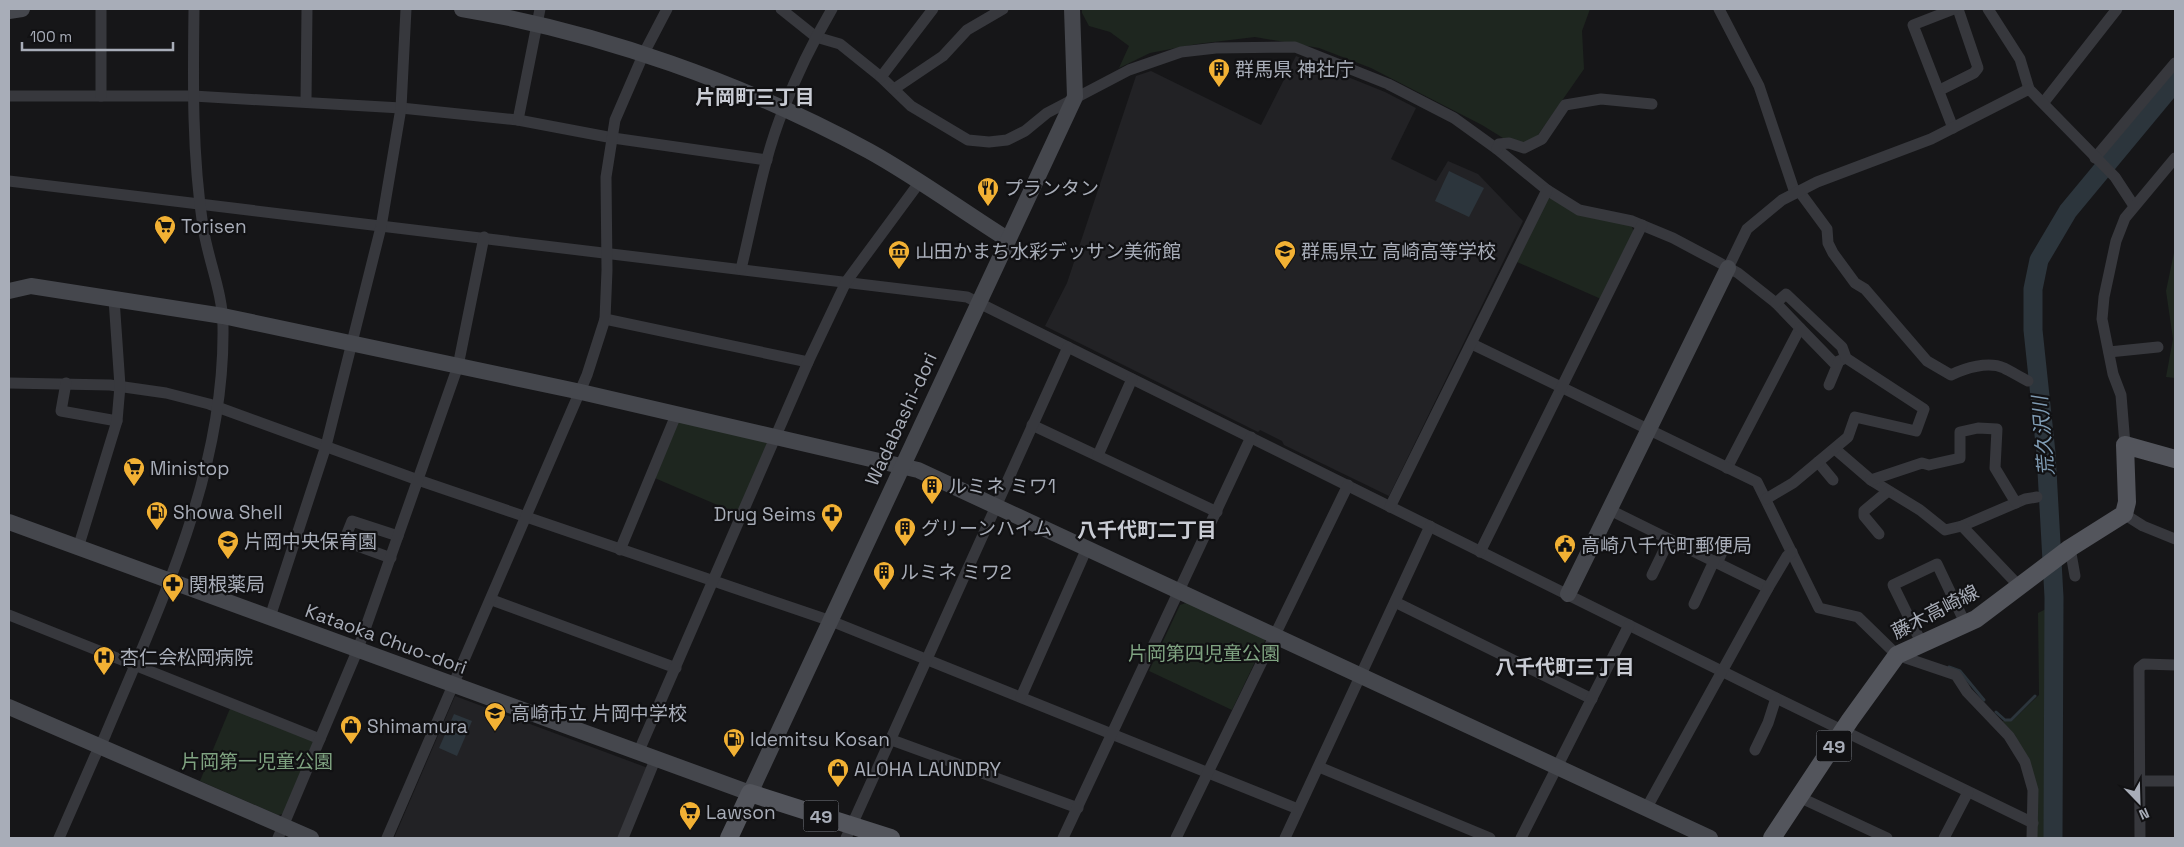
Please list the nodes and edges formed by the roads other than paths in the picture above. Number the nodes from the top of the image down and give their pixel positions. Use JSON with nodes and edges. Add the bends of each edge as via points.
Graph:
{"nodes":[{"id":1,"x":22,"y":9,"type":"edge"},
{"id":2,"x":101,"y":9,"type":"edge"},
{"id":3,"x":194,"y":9,"type":"edge"},
{"id":4,"x":307,"y":9,"type":"edge"},
{"id":5,"x":406,"y":9,"type":"edge"},
{"id":6,"x":462,"y":9,"type":"edge"},
{"id":7,"x":667,"y":9,"type":"edge"},
{"id":8,"x":781,"y":9,"type":"edge"},
{"id":9,"x":832,"y":9,"type":"edge"},
{"id":10,"x":933,"y":9,"type":"edge"},
{"id":11,"x":1003,"y":9,"type":"edge"},
{"id":12,"x":1072,"y":9,"type":"edge"},
{"id":13,"x":1719,"y":9,"type":"edge"},
{"id":14,"x":1956,"y":9,"type":"edge"},
{"id":15,"x":1988,"y":9,"type":"edge"},
{"id":16,"x":2117,"y":9,"type":"edge"},
{"id":17,"x":9,"y":11,"type":"edge"},
{"id":18,"x":539,"y":17,"type":"edge"},
{"id":19,"x":816,"y":37,"type":"junction"},
{"id":20,"x":644,"y":53,"type":"junction"},
{"id":21,"x":2175,"y":63,"type":"edge"},
{"id":22,"x":881,"y":77,"type":"junction"},
{"id":23,"x":894,"y":89,"type":"junction"},
{"id":24,"x":2029,"y":89,"type":"junction"},
{"id":25,"x":1940,"y":90,"type":"junction"},
{"id":26,"x":9,"y":96,"type":"edge"},
{"id":27,"x":101,"y":96,"type":"junction"},
{"id":28,"x":193,"y":96,"type":"junction"},
{"id":29,"x":1075,"y":97,"type":"junction"},
{"id":30,"x":306,"y":101,"type":"junction"},
{"id":31,"x":2044,"y":102,"type":"junction"},
{"id":32,"x":1652,"y":104,"type":"dead end"},
{"id":33,"x":402,"y":108,"type":"junction"},
{"id":34,"x":783,"y":108,"type":"junction"},
{"id":35,"x":518,"y":120,"type":"junction"},
{"id":36,"x":1953,"y":128,"type":"junction"},
{"id":37,"x":613,"y":138,"type":"junction"},
{"id":38,"x":1497,"y":149,"type":"junction"},
{"id":39,"x":2175,"y":158,"type":"edge"},
{"id":40,"x":2097,"y":159,"type":"junction"},
{"id":41,"x":767,"y":160,"type":"junction"},
{"id":42,"x":9,"y":181,"type":"edge"},
{"id":43,"x":919,"y":183,"type":"junction"},
{"id":44,"x":1547,"y":190,"type":"junction"},
{"id":45,"x":1797,"y":192,"type":"junction"},
{"id":46,"x":200,"y":205,"type":"junction"},
{"id":47,"x":2134,"y":206,"type":"junction"},
{"id":48,"x":381,"y":226,"type":"junction"},
{"id":49,"x":1642,"y":226,"type":"junction"},
{"id":50,"x":484,"y":238,"type":"junction"},
{"id":51,"x":1007,"y":239,"type":"junction"},
{"id":52,"x":608,"y":252,"type":"junction"},
{"id":53,"x":1728,"y":268,"type":"junction"},
{"id":54,"x":741,"y":270,"type":"junction"},
{"id":55,"x":846,"y":282,"type":"junction"},
{"id":56,"x":9,"y":291,"type":"edge"},
{"id":57,"x":114,"y":299,"type":"junction"},
{"id":58,"x":978,"y":301,"type":"junction"},
{"id":59,"x":1776,"y":302,"type":"junction"},
{"id":60,"x":222,"y":316,"type":"junction"},
{"id":61,"x":605,"y":319,"type":"junction"},
{"id":62,"x":1800,"y":328,"type":"junction"},
{"id":63,"x":352,"y":343,"type":"junction"},
{"id":64,"x":1472,"y":344,"type":"junction"},
{"id":65,"x":1068,"y":347,"type":"junction"},
{"id":66,"x":2158,"y":347,"type":"dead end"},
{"id":67,"x":2109,"y":352,"type":"junction"},
{"id":68,"x":1842,"y":359,"type":"junction"},
{"id":69,"x":808,"y":362,"type":"junction"},
{"id":70,"x":458,"y":366,"type":"junction"},
{"id":71,"x":1132,"y":379,"type":"junction"},
{"id":72,"x":2028,"y":381,"type":"dead end"},
{"id":73,"x":9,"y":382,"type":"edge"},
{"id":74,"x":66,"y":384,"type":"junction"},
{"id":75,"x":1829,"y":385,"type":"dead end"},
{"id":76,"x":120,"y":386,"type":"junction"},
{"id":77,"x":1561,"y":387,"type":"junction"},
{"id":78,"x":581,"y":392,"type":"junction"},
{"id":79,"x":217,"y":408,"type":"junction"},
{"id":80,"x":676,"y":414,"type":"junction"},
{"id":81,"x":117,"y":421,"type":"junction"},
{"id":82,"x":1032,"y":425,"type":"junction"},
{"id":83,"x":1649,"y":430,"type":"junction"},
{"id":84,"x":777,"y":436,"type":"junction"},
{"id":85,"x":1251,"y":437,"type":"junction"},
{"id":86,"x":326,"y":446,"type":"junction"},
{"id":87,"x":2125,"y":446,"type":"junction"},
{"id":88,"x":1835,"y":448,"type":"junction"},
{"id":89,"x":1098,"y":455,"type":"junction"},
{"id":90,"x":2175,"y":459,"type":"edge"},
{"id":91,"x":1818,"y":462,"type":"junction"},
{"id":92,"x":902,"y":467,"type":"junction"},
{"id":93,"x":1726,"y":468,"type":"junction"},
{"id":94,"x":418,"y":480,"type":"junction"},
{"id":95,"x":1833,"y":480,"type":"dead end"},
{"id":96,"x":1871,"y":480,"type":"junction"},
{"id":97,"x":1348,"y":485,"type":"junction"},
{"id":98,"x":1888,"y":491,"type":"junction"},
{"id":99,"x":2038,"y":497,"type":"dead end"},
{"id":100,"x":1766,"y":499,"type":"junction"},
{"id":101,"x":2016,"y":503,"type":"junction"},
{"id":102,"x":996,"y":505,"type":"junction"},
{"id":103,"x":1390,"y":507,"type":"junction"},
{"id":104,"x":1610,"y":510,"type":"junction"},
{"id":105,"x":1217,"y":512,"type":"junction"},
{"id":106,"x":2124,"y":514,"type":"junction"},
{"id":107,"x":527,"y":518,"type":"junction"},
{"id":108,"x":9,"y":522,"type":"edge"},
{"id":109,"x":1430,"y":526,"type":"junction"},
{"id":110,"x":1962,"y":526,"type":"junction"},
{"id":111,"x":1879,"y":534,"type":"dead end"},
{"id":112,"x":398,"y":536,"type":"junction"},
{"id":113,"x":2175,"y":539,"type":"edge"},
{"id":114,"x":1669,"y":540,"type":"junction"},
{"id":115,"x":1728,"y":540,"type":"dead end"},
{"id":116,"x":78,"y":548,"type":"junction"},
{"id":117,"x":1087,"y":548,"type":"junction"},
{"id":118,"x":620,"y":550,"type":"junction"},
{"id":119,"x":2068,"y":550,"type":"junction"},
{"id":120,"x":1480,"y":552,"type":"junction"},
{"id":121,"x":1792,"y":552,"type":"junction"},
{"id":122,"x":390,"y":558,"type":"junction"},
{"id":123,"x":1716,"y":562,"type":"junction"},
{"id":124,"x":1652,"y":575,"type":"dead end"},
{"id":125,"x":2075,"y":576,"type":"dead end"},
{"id":126,"x":171,"y":581,"type":"junction"},
{"id":127,"x":714,"y":582,"type":"junction"},
{"id":128,"x":2020,"y":587,"type":"junction"},
{"id":129,"x":1768,"y":588,"type":"junction"},
{"id":130,"x":1180,"y":591,"type":"junction"},
{"id":131,"x":1568,"y":594,"type":"junction"},
{"id":132,"x":492,"y":600,"type":"junction"},
{"id":133,"x":1395,"y":602,"type":"junction"},
{"id":134,"x":1694,"y":604,"type":"dead end"},
{"id":135,"x":9,"y":615,"type":"edge"},
{"id":136,"x":270,"y":617,"type":"junction"},
{"id":137,"x":831,"y":621,"type":"junction"},
{"id":138,"x":1629,"y":625,"type":"junction"},
{"id":139,"x":1966,"y":625,"type":"junction"},
{"id":140,"x":1274,"y":636,"type":"junction"},
{"id":141,"x":1921,"y":642,"type":"junction"},
{"id":142,"x":358,"y":649,"type":"junction"},
{"id":143,"x":1897,"y":655,"type":"junction"},
{"id":144,"x":926,"y":659,"type":"junction"},
{"id":145,"x":135,"y":665,"type":"junction"},
{"id":146,"x":2175,"y":665,"type":"edge"},
{"id":147,"x":676,"y":668,"type":"junction"},
{"id":148,"x":1722,"y":671,"type":"junction"},
{"id":149,"x":1360,"y":676,"type":"junction"},
{"id":150,"x":453,"y":684,"type":"junction"},
{"id":151,"x":1021,"y":697,"type":"junction"},
{"id":152,"x":1776,"y":698,"type":"junction"},
{"id":153,"x":1592,"y":699,"type":"junction"},
{"id":154,"x":9,"y":707,"type":"edge"},
{"id":155,"x":1844,"y":731,"type":"junction"},
{"id":156,"x":1113,"y":734,"type":"junction"},
{"id":157,"x":320,"y":739,"type":"junction"},
{"id":158,"x":889,"y":739,"type":"junction"},
{"id":159,"x":100,"y":746,"type":"junction"},
{"id":160,"x":1756,"y":750,"type":"dead end"},
{"id":161,"x":638,"y":753,"type":"junction"},
{"id":162,"x":655,"y":760,"type":"junction"},
{"id":163,"x":1319,"y":767,"type":"junction"},
{"id":164,"x":1557,"y":767,"type":"junction"},
{"id":165,"x":1208,"y":772,"type":"junction"},
{"id":166,"x":2175,"y":780,"type":"edge"},
{"id":167,"x":2140,"y":781,"type":"junction"},
{"id":168,"x":1968,"y":792,"type":"junction"},
{"id":169,"x":750,"y":793,"type":"junction"},
{"id":170,"x":1799,"y":798,"type":"junction"},
{"id":171,"x":1078,"y":808,"type":"junction"},
{"id":172,"x":1298,"y":809,"type":"junction"},
{"id":173,"x":1646,"y":809,"type":"junction"},
{"id":174,"x":2033,"y":823,"type":"junction"},
{"id":175,"x":281,"y":832,"type":"edge"},
{"id":176,"x":849,"y":832,"type":"edge"},
{"id":177,"x":59,"y":838,"type":"edge"},
{"id":178,"x":311,"y":838,"type":"edge"},
{"id":179,"x":387,"y":838,"type":"edge"},
{"id":180,"x":623,"y":838,"type":"edge"},
{"id":181,"x":729,"y":838,"type":"edge"},
{"id":182,"x":891,"y":838,"type":"edge"},
{"id":183,"x":1063,"y":838,"type":"edge"},
{"id":184,"x":1176,"y":838,"type":"edge"},
{"id":185,"x":1285,"y":838,"type":"edge"},
{"id":186,"x":1490,"y":838,"type":"edge"},
{"id":187,"x":1521,"y":838,"type":"edge"},
{"id":188,"x":1710,"y":838,"type":"edge"},
{"id":189,"x":1772,"y":838,"type":"edge"},
{"id":190,"x":1887,"y":838,"type":"edge"},
{"id":191,"x":1944,"y":838,"type":"edge"},
{"id":192,"x":2032,"y":838,"type":"edge"},
{"id":193,"x":2140,"y":838,"type":"edge"}],
"edges":[{"from":1,"to":17,"type":"street"},
{"from":2,"to":27,"type":"street"},
{"from":3,"to":28,"type":"street"},
{"from":4,"to":30,"type":"street"},
{"from":5,"to":33,"type":"street"},
{"from":6,"to":18,"type":"street"},
{"from":7,"to":20,"type":"street"},
{"from":8,"to":19,"type":"street"},
{"from":9,"to":19,"type":"street"},
{"from":10,"to":22,"type":"street"},
{"from":11,"to":23,"type":"street","via":[[967,30],[943,56]]},
{"from":12,"to":29,"type":"street","name":"Wadabashi-dori"},
{"from":13,"to":45,"type":"street","via":[[1758,86]]},
{"from":14,"to":25,"type":"street","via":[[1978,68]]},
{"from":14,"to":25,"type":"street","via":[[1913,24]]},
{"from":15,"to":24,"type":"street","via":[[2020,59]]},
{"from":16,"to":31,"type":"street"},
{"from":18,"to":20,"type":"street"},
{"from":18,"to":35,"type":"street"},
{"from":19,"to":22,"type":"street","via":[[840,44]]},
{"from":19,"to":34,"type":"street"},
{"from":20,"to":34,"type":"street"},
{"from":20,"to":37,"type":"street","via":[[615,120]]},
{"from":21,"to":40,"type":"street"},
{"from":22,"to":23,"type":"street"},
{"from":23,"to":29,"type":"street","via":[[912,106],[968,140],[989,142],[1008,140]]},
{"from":24,"to":31,"type":"street"},
{"from":24,"to":36,"type":"street"},
{"from":25,"to":36,"type":"street"},
{"from":26,"to":27,"type":"street"},
{"from":27,"to":28,"type":"street"},
{"from":28,"to":30,"type":"street"},
{"from":28,"to":46,"type":"street"},
{"from":29,"to":38,"type":"street","via":[[1129,70],[1181,52],[1295,47],[1388,84],[1454,118]]},
{"from":29,"to":51,"type":"street","name":"Wadabashi-dori"},
{"from":30,"to":33,"type":"street"},
{"from":31,"to":40,"type":"street"},
{"from":32,"to":38,"type":"street","via":[[1601,99],[1565,104],[1542,139],[1524,148],[1509,143],[1499,144]]},
{"from":33,"to":35,"type":"street"},
{"from":33,"to":48,"type":"street"},
{"from":34,"to":41,"type":"street"},
{"from":34,"to":43,"type":"street","via":[[870,152]]},
{"from":35,"to":37,"type":"street"},
{"from":36,"to":45,"type":"street"},
{"from":37,"to":41,"type":"street"},
{"from":37,"to":52,"type":"street","via":[[606,177]]},
{"from":38,"to":44,"type":"street"},
{"from":39,"to":47,"type":"street"},
{"from":40,"to":47,"type":"street","via":[[2112,174]]},
{"from":41,"to":54,"type":"street"},
{"from":42,"to":46,"type":"street"},
{"from":43,"to":51,"type":"street"},
{"from":43,"to":55,"type":"street"},
{"from":44,"to":49,"type":"street","via":[[1579,210]]},
{"from":44,"to":64,"type":"street"},
{"from":45,"to":53,"type":"street","via":[[1767,211],[1748,229]]},
{"from":45,"to":72,"type":"street","via":[[1827,229],[1833,253],[1855,283],[1865,289],[1927,361],[1951,375],[1965,368],[1988,366],[2003,368]]},
{"from":46,"to":48,"type":"street"},
{"from":46,"to":60,"type":"street"},
{"from":47,"to":67,"type":"street","via":[[2125,218],[2116,242],[2104,297],[2102,319]]},
{"from":48,"to":50,"type":"street"},
{"from":48,"to":63,"type":"street"},
{"from":49,"to":53,"type":"street"},
{"from":49,"to":77,"type":"street"},
{"from":50,"to":52,"type":"street"},
{"from":50,"to":70,"type":"street"},
{"from":51,"to":58,"type":"street","name":"Wadabashi-dori"},
{"from":52,"to":54,"type":"street"},
{"from":52,"to":61,"type":"street"},
{"from":53,"to":59,"type":"street"},
{"from":53,"to":83,"type":"street"},
{"from":54,"to":55,"type":"street"},
{"from":55,"to":58,"type":"street"},
{"from":55,"to":69,"type":"street"},
{"from":56,"to":57,"type":"street","via":[[31,286]]},
{"from":57,"to":60,"type":"street"},
{"from":57,"to":76,"type":"street"},
{"from":58,"to":65,"type":"street"},
{"from":58,"to":92,"type":"street","name":"Wadabashi-dori"},
{"from":59,"to":62,"type":"street"},
{"from":59,"to":68,"type":"street","via":[[1786,294],[1842,347]]},
{"from":60,"to":63,"type":"street"},
{"from":60,"to":79,"type":"street"},
{"from":61,"to":69,"type":"street"},
{"from":61,"to":78,"type":"street"},
{"from":62,"to":68,"type":"street","via":[[1834,363]]},
{"from":62,"to":93,"type":"street"},
{"from":63,"to":70,"type":"street"},
{"from":63,"to":86,"type":"street"},
{"from":64,"to":77,"type":"street"},
{"from":64,"to":103,"type":"street"},
{"from":65,"to":71,"type":"street"},
{"from":65,"to":82,"type":"street"},
{"from":66,"to":67,"type":"street"},
{"from":67,"to":87,"type":"street","via":[[2121,395]]},
{"from":68,"to":75,"type":"street"},
{"from":68,"to":88,"type":"street","via":[[1924,409],[1916,431],[1855,417],[1848,437]]},
{"from":69,"to":84,"type":"street"},
{"from":70,"to":78,"type":"street"},
{"from":70,"to":94,"type":"street"},
{"from":71,"to":85,"type":"street"},
{"from":71,"to":89,"type":"street"},
{"from":73,"to":74,"type":"street"},
{"from":74,"to":76,"type":"street"},
{"from":74,"to":81,"type":"street","via":[[61,411]]},
{"from":76,"to":79,"type":"street","via":[[166,393]]},
{"from":76,"to":81,"type":"street"},
{"from":77,"to":83,"type":"street"},
{"from":77,"to":120,"type":"street"},
{"from":78,"to":80,"type":"street"},
{"from":78,"to":107,"type":"street"},
{"from":79,"to":86,"type":"street"},
{"from":79,"to":126,"type":"street","via":[[203,481]]},
{"from":80,"to":84,"type":"street"},
{"from":80,"to":118,"type":"street"},
{"from":81,"to":116,"type":"street"},
{"from":82,"to":89,"type":"street"},
{"from":82,"to":102,"type":"street"},
{"from":83,"to":93,"type":"street"},
{"from":83,"to":104,"type":"street"},
{"from":84,"to":92,"type":"street"},
{"from":84,"to":127,"type":"street"},
{"from":85,"to":97,"type":"street"},
{"from":85,"to":105,"type":"street"},
{"from":86,"to":94,"type":"street"},
{"from":86,"to":136,"type":"street"},
{"from":87,"to":90,"type":"main road"},
{"from":87,"to":106,"type":"main road","via":[[2127,502]]},
{"from":88,"to":91,"type":"street"},
{"from":88,"to":96,"type":"street"},
{"from":89,"to":105,"type":"street"},
{"from":91,"to":95,"type":"street"},
{"from":91,"to":100,"type":"street"},
{"from":92,"to":102,"type":"street","via":[[918,470]]},
{"from":92,"to":137,"type":"street","name":"Wadabashi-dori"},
{"from":93,"to":100,"type":"street","via":[[1757,482]]},
{"from":94,"to":107,"type":"street"},
{"from":94,"to":112,"type":"street"},
{"from":96,"to":98,"type":"street"},
{"from":96,"to":101,"type":"street","via":[[1922,464],[1960,458],[1960,432],[1988,427],[1997,429],[1995,468]]},
{"from":97,"to":103,"type":"street"},
{"from":97,"to":140,"type":"street"},
{"from":98,"to":110,"type":"street","via":[[1945,530]]},
{"from":98,"to":111,"type":"street","via":[[1864,511],[1864,516]]},
{"from":99,"to":101,"type":"street"},
{"from":100,"to":121,"type":"street"},
{"from":101,"to":110,"type":"street"},
{"from":102,"to":117,"type":"street"},
{"from":102,"to":144,"type":"street"},
{"from":103,"to":109,"type":"street"},
{"from":104,"to":114,"type":"street"},
{"from":104,"to":131,"type":"street"},
{"from":105,"to":130,"type":"street"},
{"from":106,"to":113,"type":"street"},
{"from":106,"to":119,"type":"main road","name":"藤木高崎線","number":"49"},
{"from":107,"to":118,"type":"street"},
{"from":107,"to":132,"type":"street"},
{"from":108,"to":116,"type":"street","name":"Kataoka Chuo-dori"},
{"from":109,"to":120,"type":"street"},
{"from":109,"to":133,"type":"street"},
{"from":110,"to":128,"type":"street"},
{"from":112,"to":122,"type":"street"},
{"from":112,"to":122,"type":"street","via":[[352,521],[344,541]]},
{"from":114,"to":123,"type":"street"},
{"from":114,"to":124,"type":"street"},
{"from":115,"to":123,"type":"street"},
{"from":116,"to":126,"type":"street","name":"Kataoka Chuo-dori"},
{"from":117,"to":130,"type":"street"},
{"from":117,"to":151,"type":"street"},
{"from":118,"to":127,"type":"street"},
{"from":119,"to":125,"type":"street"},
{"from":119,"to":128,"type":"main road","name":"藤木高崎線","number":"49"},
{"from":120,"to":131,"type":"street"},
{"from":121,"to":129,"type":"street","via":[[1786,556]]},
{"from":121,"to":143,"type":"street","via":[[1820,608],[1861,618]]},
{"from":122,"to":142,"type":"street"},
{"from":123,"to":129,"type":"street"},
{"from":123,"to":134,"type":"street"},
{"from":126,"to":136,"type":"street","name":"Kataoka Chuo-dori"},
{"from":126,"to":145,"type":"street"},
{"from":127,"to":137,"type":"street"},
{"from":127,"to":147,"type":"street"},
{"from":128,"to":139,"type":"main road","name":"藤木高崎線","number":"49"},
{"from":129,"to":148,"type":"street"},
{"from":130,"to":140,"type":"street"},
{"from":130,"to":156,"type":"street"},
{"from":131,"to":138,"type":"street"},
{"from":132,"to":147,"type":"street"},
{"from":132,"to":150,"type":"street"},
{"from":133,"to":149,"type":"street"},
{"from":133,"to":153,"type":"street"},
{"from":135,"to":145,"type":"street"},
{"from":136,"to":142,"type":"street","name":"Kataoka Chuo-dori"},
{"from":137,"to":144,"type":"street"},
{"from":137,"to":169,"type":"street","name":"Wadabashi-dori"},
{"from":138,"to":148,"type":"street"},
{"from":138,"to":153,"type":"street"},
{"from":139,"to":141,"type":"main road","name":"藤木高崎線","number":"49"},
{"from":139,"to":141,"type":"street","via":[[1937,564],[1893,585]]},
{"from":140,"to":149,"type":"street"},
{"from":140,"to":165,"type":"street"},
{"from":141,"to":143,"type":"main road","name":"藤木高崎線","number":"49"},
{"from":142,"to":150,"type":"street","name":"Kataoka Chuo-dori"},
{"from":142,"to":157,"type":"street"},
{"from":143,"to":155,"type":"main road","name":"藤木高崎線","number":"49"},
{"from":143,"to":174,"type":"street","via":[[1956,675],[1967,692],[2009,736],[2025,762],[2032,784]]},
{"from":144,"to":151,"type":"street"},
{"from":144,"to":158,"type":"street"},
{"from":145,"to":157,"type":"street"},
{"from":145,"to":159,"type":"street"},
{"from":146,"to":167,"type":"street","via":[[2144,664],[2139,668]]},
{"from":147,"to":161,"type":"street"},
{"from":148,"to":152,"type":"street"},
{"from":148,"to":173,"type":"street"},
{"from":149,"to":163,"type":"street"},
{"from":149,"to":164,"type":"street"},
{"from":150,"to":161,"type":"street","name":"Kataoka Chuo-dori"},
{"from":150,"to":179,"type":"street"},
{"from":151,"to":156,"type":"street"},
{"from":152,"to":155,"type":"street"},
{"from":152,"to":160,"type":"street"},
{"from":153,"to":164,"type":"street"},
{"from":154,"to":159,"type":"street"},
{"from":155,"to":168,"type":"street"},
{"from":155,"to":170,"type":"main road","name":"藤木高崎線","number":"49"},
{"from":156,"to":165,"type":"street"},
{"from":156,"to":171,"type":"street"},
{"from":157,"to":175,"type":"street"},
{"from":158,"to":171,"type":"street"},
{"from":158,"to":176,"type":"street"},
{"from":159,"to":175,"type":"street"},
{"from":159,"to":177,"type":"street"},
{"from":161,"to":162,"type":"street","name":"Kataoka Chuo-dori"},
{"from":162,"to":169,"type":"street","name":"Kataoka Chuo-dori"},
{"from":162,"to":180,"type":"street"},
{"from":163,"to":172,"type":"street"},
{"from":163,"to":186,"type":"street"},
{"from":164,"to":173,"type":"street"},
{"from":164,"to":187,"type":"street"},
{"from":165,"to":172,"type":"street"},
{"from":165,"to":184,"type":"street"},
{"from":166,"to":167,"type":"street"},
{"from":167,"to":193,"type":"street"},
{"from":168,"to":174,"type":"street"},
{"from":168,"to":191,"type":"street"},
{"from":169,"to":176,"type":"main road","number":"49"},
{"from":169,"to":181,"type":"main road","name":"Wadabashi-dori"},
{"from":170,"to":189,"type":"main road","name":"藤木高崎線","number":"49"},
{"from":170,"to":190,"type":"street"},
{"from":171,"to":183,"type":"street"},
{"from":172,"to":185,"type":"street"},
{"from":173,"to":188,"type":"street"},
{"from":174,"to":192,"type":"street"},
{"from":175,"to":178,"type":"street"},
{"from":176,"to":182,"type":"main road","number":"49"}]}
